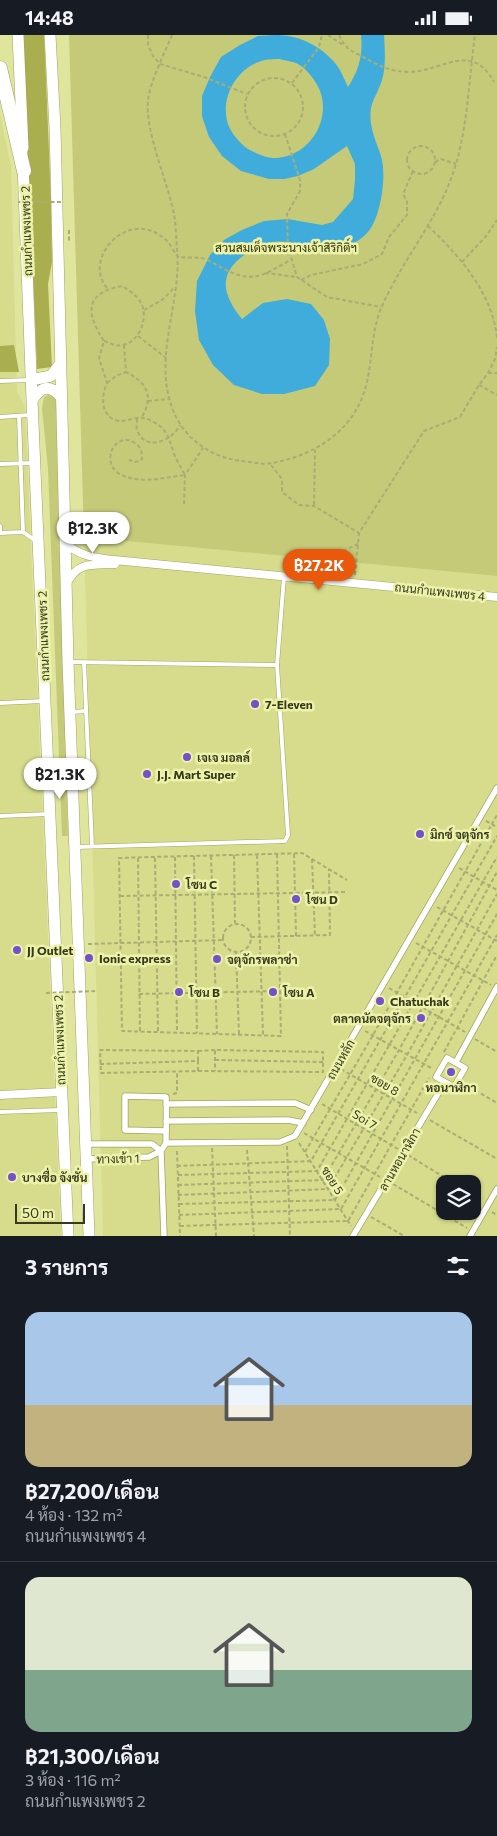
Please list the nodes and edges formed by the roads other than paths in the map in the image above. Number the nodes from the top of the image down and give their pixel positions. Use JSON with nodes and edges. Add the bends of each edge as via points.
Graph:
{"nodes":[{"id":1,"x":18,"y":35,"type":"edge"},
{"id":2,"x":50,"y":35,"type":"edge"},
{"id":3,"x":0,"y":68,"type":"edge"},
{"id":4,"x":24,"y":171,"type":"junction"},
{"id":5,"x":60,"y":364,"type":"junction"},
{"id":6,"x":31,"y":380,"type":"junction"},
{"id":7,"x":0,"y":381,"type":"edge"},
{"id":8,"x":61,"y":397,"type":"junction"},
{"id":9,"x":32,"y":400,"type":"junction"},
{"id":10,"x":33,"y":415,"type":"junction"},
{"id":11,"x":19,"y":416,"type":"junction"},
{"id":12,"x":0,"y":417,"type":"edge"},
{"id":13,"x":21,"y":463,"type":"junction"},
{"id":14,"x":35,"y":463,"type":"junction"},
{"id":15,"x":0,"y":464,"type":"edge"},
{"id":16,"x":0,"y":526,"type":"edge"},
{"id":17,"x":23,"y":533,"type":"junction"},
{"id":18,"x":64,"y":542,"type":"junction"},
{"id":19,"x":39,"y":543,"type":"junction"},
{"id":20,"x":144,"y":563,"type":"junction"},
{"id":21,"x":284,"y":576,"type":"junction"},
{"id":22,"x":66,"y":586,"type":"junction"},
{"id":23,"x":497,"y":597,"type":"edge"},
{"id":24,"x":68,"y":662,"type":"junction"},
{"id":25,"x":84,"y":662,"type":"junction"},
{"id":26,"x":278,"y":665,"type":"junction"},
{"id":27,"x":45,"y":701,"type":"junction"},
{"id":28,"x":0,"y":703,"type":"edge"},
{"id":29,"x":86,"y":711,"type":"junction"},
{"id":30,"x":70,"y":712,"type":"junction"},
{"id":31,"x":497,"y":787,"type":"edge"},
{"id":32,"x":51,"y":814,"type":"junction"},
{"id":33,"x":0,"y":816,"type":"edge"},
{"id":34,"x":92,"y":846,"type":"junction"},
{"id":35,"x":75,"y":847,"type":"junction"},
{"id":36,"x":497,"y":988,"type":"edge"},
{"id":37,"x":456,"y":1063,"type":"junction"},
{"id":38,"x":445,"y":1082,"type":"junction"},
{"id":39,"x":61,"y":1092,"type":"junction"},
{"id":40,"x":0,"y":1095,"type":"edge"},
{"id":41,"x":166,"y":1100,"type":"junction"},
{"id":42,"x":311,"y":1109,"type":"junction"},
{"id":43,"x":62,"y":1110,"type":"junction"},
{"id":44,"x":0,"y":1112,"type":"edge"},
{"id":45,"x":166,"y":1121,"type":"junction"},
{"id":46,"x":303,"y":1123,"type":"junction"},
{"id":47,"x":166,"y":1131,"type":"junction"},
{"id":48,"x":166,"y":1143,"type":"junction"},
{"id":49,"x":85,"y":1144,"type":"junction"},
{"id":50,"x":161,"y":1151,"type":"junction"},
{"id":51,"x":86,"y":1159,"type":"junction"},
{"id":52,"x":497,"y":1189,"type":"edge"},
{"id":53,"x":472,"y":1234,"type":"edge"},
{"id":54,"x":355,"y":1235,"type":"edge"},
{"id":55,"x":68,"y":1236,"type":"edge"},
{"id":56,"x":89,"y":1236,"type":"edge"},
{"id":57,"x":164,"y":1236,"type":"edge"}],
"edges":[{"from":1,"to":4,"type":"main road","name":"ถนนกำแพงเพชร 2"},
{"from":2,"to":5,"type":"main road","name":"ถนนกำแพงเพชร 2"},
{"from":3,"to":4,"type":"highway"},
{"from":4,"to":6,"type":"main road","name":"ถนนกำแพงเพชร 2"},
{"from":5,"to":6,"type":"main road","via":[[51,376]]},
{"from":5,"to":8,"type":"main road","name":"ถนนกำแพงเพชร 2"},
{"from":6,"to":7,"type":"lane"},
{"from":6,"to":9,"type":"main road","name":"ถนนกำแพงเพชร 2"},
{"from":8,"to":9,"type":"main road","via":[[54,389],[48,388],[41,390]]},
{"from":8,"to":18,"type":"main road","name":"ถนนกำแพงเพชร 2"},
{"from":9,"to":10,"type":"main road","name":"ถนนกำแพงเพชร 2"},
{"from":10,"to":11,"type":"lane"},
{"from":10,"to":14,"type":"main road","name":"ถนนกำแพงเพชร 2"},
{"from":11,"to":12,"type":"lane"},
{"from":11,"to":13,"type":"lane"},
{"from":13,"to":14,"type":"lane"},
{"from":13,"to":15,"type":"lane"},
{"from":13,"to":17,"type":"lane"},
{"from":14,"to":19,"type":"main road","name":"ถนนกำแพงเพชร 2"},
{"from":16,"to":17,"type":"lane","via":[[0,533]]},
{"from":17,"to":19,"type":"lane"},
{"from":18,"to":20,"type":"street","name":"ถนนกำแพงเพชร 4","via":[[72,550],[88,557]]},
{"from":18,"to":22,"type":"main road","name":"ถนนกำแพงเพชร 2"},
{"from":19,"to":27,"type":"main road","name":"ถนนกำแพงเพชร 2"},
{"from":20,"to":21,"type":"street","name":"ถนนกำแพงเพชร 4"},
{"from":20,"to":22,"type":"street","name":"ถนนกำแพงเพชร 4","via":[[81,566]]},
{"from":21,"to":23,"type":"street","name":"ถนนกำแพงเพชร 4"},
{"from":21,"to":26,"type":"lane"},
{"from":22,"to":24,"type":"main road","name":"ถนนกำแพงเพชร 2"},
{"from":24,"to":25,"type":"lane"},
{"from":24,"to":30,"type":"main road","name":"ถนนกำแพงเพชร 2"},
{"from":25,"to":26,"type":"lane"},
{"from":25,"to":29,"type":"lane"},
{"from":26,"to":34,"type":"lane","via":[[288,835],[285,841]]},
{"from":27,"to":28,"type":"lane"},
{"from":27,"to":32,"type":"main road","name":"ถนนกำแพงเพชร 2"},
{"from":29,"to":30,"type":"lane"},
{"from":29,"to":34,"type":"lane"},
{"from":30,"to":35,"type":"main road","name":"ถนนกำแพงเพชร 2"},
{"from":31,"to":42,"type":"street","name":"ถนนหลัก"},
{"from":32,"to":33,"type":"lane"},
{"from":32,"to":39,"type":"main road","name":"ถนนกำแพงเพชร 2"},
{"from":34,"to":35,"type":"lane"},
{"from":35,"to":49,"type":"main road","name":"ถนนกำแพงเพชร 2"},
{"from":36,"to":37,"type":"street"},
{"from":37,"to":38,"type":"street","via":[[465,1068],[454,1087]]},
{"from":37,"to":38,"type":"street","via":[[447,1058],[436,1077]]},
{"from":38,"to":54,"type":"street","name":"ลานหอนาฬิกา"},
{"from":39,"to":40,"type":"street"},
{"from":39,"to":43,"type":"main road","name":"ถนนกำแพงเพชร 2"},
{"from":41,"to":42,"type":"street","via":[[295,1103]]},
{"from":41,"to":45,"type":"street"},
{"from":41,"to":47,"type":"street","via":[[125,1096],[125,1130]]},
{"from":42,"to":46,"type":"street","name":"ถนนหลัก"},
{"from":43,"to":44,"type":"lane"},
{"from":43,"to":55,"type":"main road","name":"ถนนกำแพงเพชร 2"},
{"from":45,"to":46,"type":"street","via":[[288,1120]]},
{"from":45,"to":47,"type":"street"},
{"from":46,"to":48,"type":"street","name":"ถนนหลัก","via":[[295,1136],[287,1141]]},
{"from":47,"to":48,"type":"street"},
{"from":48,"to":50,"type":"street"},
{"from":49,"to":50,"type":"street","name":"ทางเข้า 1","via":[[152,1144]]},
{"from":49,"to":51,"type":"main road","name":"ถนนกำแพงเพชร 2"},
{"from":50,"to":51,"type":"street","name":"ทางเข้า 1","via":[[148,1157]]},
{"from":50,"to":57,"type":"street"},
{"from":51,"to":56,"type":"main road","name":"ถนนกำแพงเพชร 2"},
{"from":52,"to":53,"type":"street"}]}
